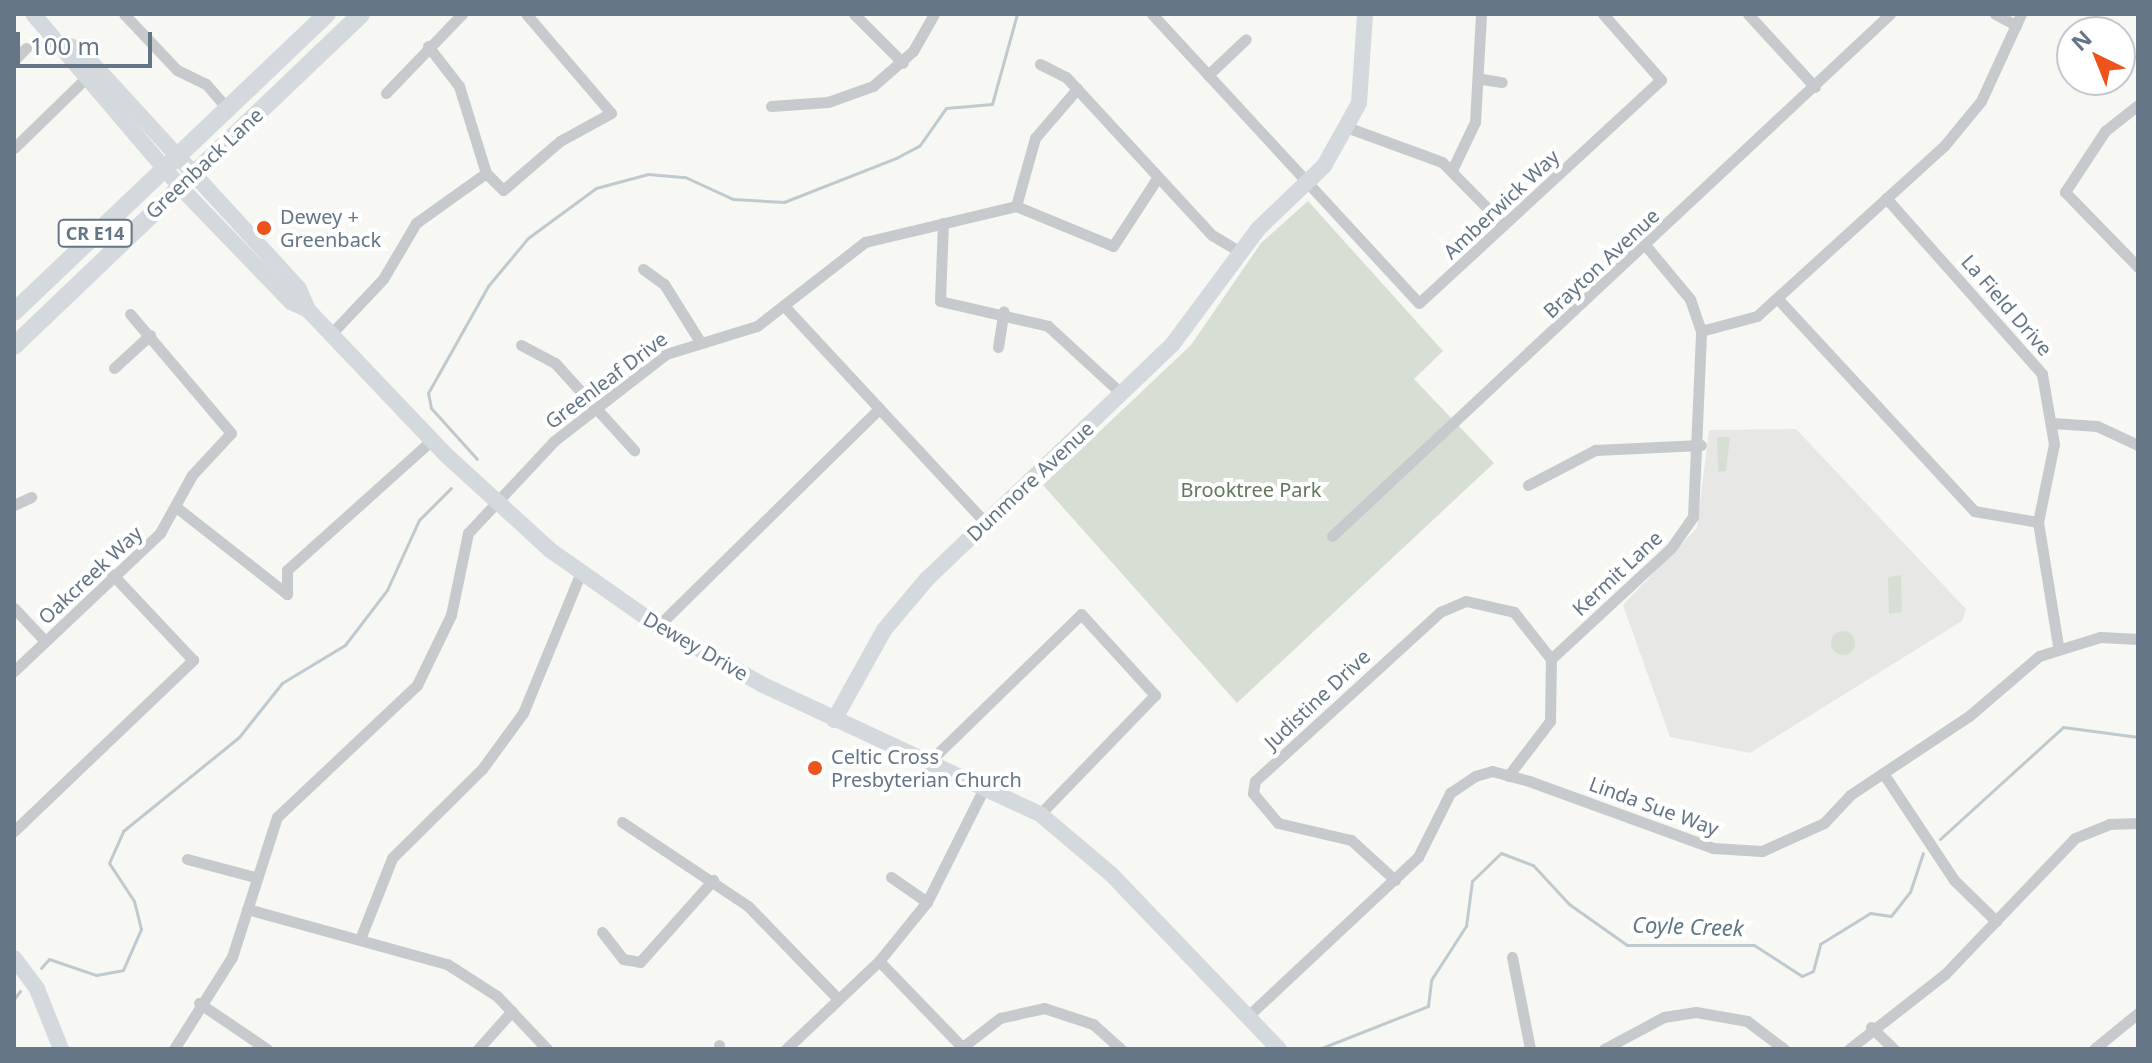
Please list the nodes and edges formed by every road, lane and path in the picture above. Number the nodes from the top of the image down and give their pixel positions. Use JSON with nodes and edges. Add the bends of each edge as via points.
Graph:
{"nodes":[{"id":1,"x":33,"y":14,"type":"edge"},
{"id":2,"x":124,"y":14,"type":"edge"},
{"id":3,"x":327,"y":14,"type":"edge"},
{"id":4,"x":361,"y":14,"type":"edge"},
{"id":5,"x":462,"y":14,"type":"edge"},
{"id":6,"x":526,"y":14,"type":"edge"},
{"id":7,"x":854,"y":14,"type":"edge"},
{"id":8,"x":934,"y":14,"type":"edge"},
{"id":9,"x":1152,"y":14,"type":"edge"},
{"id":10,"x":1365,"y":14,"type":"edge"},
{"id":11,"x":1481,"y":14,"type":"edge"},
{"id":12,"x":1603,"y":14,"type":"edge"},
{"id":13,"x":1748,"y":14,"type":"edge"},
{"id":14,"x":1890,"y":14,"type":"edge"},
{"id":15,"x":1995,"y":14,"type":"edge"},
{"id":16,"x":2018,"y":20,"type":"edge"},
{"id":17,"x":1246,"y":39,"type":"dead end"},
{"id":18,"x":59,"y":43,"type":"junction"},
{"id":19,"x":428,"y":46,"type":"junction"},
{"id":20,"x":26,"y":48,"type":"dead end"},
{"id":21,"x":14,"y":60,"type":"edge"},
{"id":22,"x":903,"y":63,"type":"junction"},
{"id":23,"x":1040,"y":64,"type":"dead end"},
{"id":24,"x":1208,"y":75,"type":"junction"},
{"id":25,"x":1482,"y":79,"type":"junction"},
{"id":26,"x":84,"y":80,"type":"junction"},
{"id":27,"x":1502,"y":82,"type":"dead end"},
{"id":28,"x":1815,"y":87,"type":"junction"},
{"id":29,"x":1077,"y":89,"type":"junction"},
{"id":30,"x":386,"y":93,"type":"dead end"},
{"id":31,"x":2138,"y":105,"type":"edge"},
{"id":32,"x":771,"y":106,"type":"dead end"},
{"id":33,"x":227,"y":108,"type":"junction"},
{"id":34,"x":1349,"y":128,"type":"junction"},
{"id":35,"x":14,"y":148,"type":"edge"},
{"id":36,"x":177,"y":155,"type":"junction"},
{"id":37,"x":162,"y":168,"type":"junction"},
{"id":38,"x":1452,"y":170,"type":"junction"},
{"id":39,"x":486,"y":173,"type":"junction"},
{"id":40,"x":194,"y":174,"type":"junction"},
{"id":41,"x":1158,"y":177,"type":"junction"},
{"id":42,"x":1307,"y":184,"type":"junction"},
{"id":43,"x":180,"y":187,"type":"junction"},
{"id":44,"x":1886,"y":198,"type":"junction"},
{"id":45,"x":1016,"y":206,"type":"junction"},
{"id":46,"x":943,"y":223,"type":"junction"},
{"id":47,"x":1504,"y":225,"type":"junction"},
{"id":48,"x":1646,"y":246,"type":"junction"},
{"id":49,"x":1240,"y":252,"type":"junction"},
{"id":50,"x":2138,"y":267,"type":"edge"},
{"id":51,"x":643,"y":269,"type":"dead end"},
{"id":52,"x":1777,"y":298,"type":"junction"},
{"id":53,"x":785,"y":307,"type":"junction"},
{"id":54,"x":308,"y":310,"type":"junction"},
{"id":55,"x":1004,"y":311,"type":"junction"},
{"id":56,"x":14,"y":312,"type":"edge"},
{"id":57,"x":130,"y":314,"type":"dead end"},
{"id":58,"x":1701,"y":331,"type":"junction"},
{"id":59,"x":331,"y":334,"type":"junction"},
{"id":60,"x":150,"y":335,"type":"junction"},
{"id":61,"x":699,"y":340,"type":"junction"},
{"id":62,"x":521,"y":345,"type":"dead end"},
{"id":63,"x":14,"y":346,"type":"edge"},
{"id":64,"x":998,"y":347,"type":"dead end"},
{"id":65,"x":114,"y":368,"type":"dead end"},
{"id":66,"x":1122,"y":394,"type":"junction"},
{"id":67,"x":879,"y":409,"type":"junction"},
{"id":68,"x":599,"y":411,"type":"junction"},
{"id":69,"x":2053,"y":423,"type":"junction"},
{"id":70,"x":432,"y":440,"type":"junction"},
{"id":71,"x":1701,"y":445,"type":"junction"},
{"id":72,"x":2138,"y":445,"type":"edge"},
{"id":73,"x":634,"y":450,"type":"dead end"},
{"id":74,"x":1528,"y":485,"type":"dead end"},
{"id":75,"x":31,"y":497,"type":"dead end"},
{"id":76,"x":494,"y":498,"type":"junction"},
{"id":77,"x":14,"y":505,"type":"edge"},
{"id":78,"x":176,"y":507,"type":"junction"},
{"id":79,"x":2038,"y":522,"type":"junction"},
{"id":80,"x":986,"y":523,"type":"junction"},
{"id":81,"x":1332,"y":536,"type":"dead end"},
{"id":82,"x":581,"y":572,"type":"junction"},
{"id":83,"x":112,"y":574,"type":"junction"},
{"id":84,"x":14,"y":608,"type":"edge"},
{"id":85,"x":658,"y":626,"type":"junction"},
{"id":86,"x":2138,"y":639,"type":"edge"},
{"id":87,"x":45,"y":641,"type":"junction"},
{"id":88,"x":2058,"y":646,"type":"junction"},
{"id":89,"x":1551,"y":659,"type":"junction"},
{"id":90,"x":14,"y":671,"type":"edge"},
{"id":91,"x":834,"y":720,"type":"junction"},
{"id":92,"x":930,"y":761,"type":"junction"},
{"id":93,"x":1883,"y":773,"type":"junction"},
{"id":94,"x":1508,"y":776,"type":"junction"},
{"id":95,"x":987,"y":783,"type":"junction"},
{"id":96,"x":1040,"y":814,"type":"junction"},
{"id":97,"x":622,"y":822,"type":"dead end"},
{"id":98,"x":2138,"y":823,"type":"edge"},
{"id":99,"x":14,"y":831,"type":"edge"},
{"id":100,"x":187,"y":859,"type":"dead end"},
{"id":101,"x":255,"y":877,"type":"junction"},
{"id":102,"x":891,"y":877,"type":"dead end"},
{"id":103,"x":713,"y":880,"type":"junction"},
{"id":104,"x":1395,"y":880,"type":"junction"},
{"id":105,"x":927,"y":902,"type":"junction"},
{"id":106,"x":247,"y":909,"type":"junction"},
{"id":107,"x":1996,"y":921,"type":"junction"},
{"id":108,"x":602,"y":932,"type":"dead end"},
{"id":109,"x":360,"y":939,"type":"junction"},
{"id":110,"x":1512,"y":957,"type":"dead end"},
{"id":111,"x":14,"y":958,"type":"edge"},
{"id":112,"x":879,"y":961,"type":"junction"},
{"id":113,"x":838,"y":999,"type":"junction"},
{"id":114,"x":199,"y":1003,"type":"junction"},
{"id":115,"x":512,"y":1011,"type":"junction"},
{"id":116,"x":2138,"y":1013,"type":"edge"},
{"id":117,"x":1248,"y":1016,"type":"junction"},
{"id":118,"x":1871,"y":1027,"type":"junction"},
{"id":119,"x":961,"y":1048,"type":"edge"},
{"id":120,"x":1276,"y":1048,"type":"edge"},
{"id":121,"x":61,"y":1049,"type":"edge"},
{"id":122,"x":174,"y":1049,"type":"edge"},
{"id":123,"x":267,"y":1049,"type":"edge"},
{"id":124,"x":478,"y":1049,"type":"edge"},
{"id":125,"x":547,"y":1049,"type":"edge"},
{"id":126,"x":786,"y":1049,"type":"edge"},
{"id":127,"x":1121,"y":1049,"type":"edge"},
{"id":128,"x":1530,"y":1049,"type":"edge"},
{"id":129,"x":1604,"y":1049,"type":"edge"},
{"id":130,"x":1784,"y":1049,"type":"edge"},
{"id":131,"x":1849,"y":1049,"type":"edge"},
{"id":132,"x":1894,"y":1049,"type":"edge"},
{"id":133,"x":2094,"y":1049,"type":"edge"}],
"edges":[{"from":1,"to":18,"type":"main road"},
{"from":2,"to":33,"type":"street","via":[[177,70],[206,84]]},
{"from":3,"to":33,"type":"main road","name":"Greenback Lane","number":"CR E14"},
{"from":4,"to":40,"type":"main road","name":"Greenback Lane","number":"CR E14"},
{"from":5,"to":19,"type":"street"},
{"from":6,"to":39,"type":"street","via":[[611,113],[560,141],[503,190]]},
{"from":7,"to":22,"type":"street"},
{"from":8,"to":22,"type":"street"},
{"from":9,"to":24,"type":"street"},
{"from":10,"to":34,"type":"main road","name":"Dunmore Avenue","via":[[1365,77]]},
{"from":11,"to":25,"type":"street"},
{"from":12,"to":47,"type":"street","name":"Amberwick Way","via":[[1661,80]]},
{"from":13,"to":28,"type":"street"},
{"from":14,"to":28,"type":"street","name":"Brayton Avenue"},
{"from":15,"to":16,"type":"street"},
{"from":16,"to":44,"type":"street","via":[[1973,113]]},
{"from":17,"to":24,"type":"street"},
{"from":18,"to":26,"type":"main road"},
{"from":18,"to":36,"type":"main road","name":"Dewey Drive","via":[[77,48]]},
{"from":19,"to":30,"type":"street"},
{"from":19,"to":39,"type":"street","via":[[459,86]]},
{"from":20,"to":21,"type":"street"},
{"from":22,"to":32,"type":"street","via":[[861,92]]},
{"from":23,"to":29,"type":"street"},
{"from":24,"to":42,"type":"street"},
{"from":25,"to":27,"type":"street"},
{"from":25,"to":38,"type":"street","via":[[1471,139]]},
{"from":26,"to":35,"type":"street"},
{"from":26,"to":37,"type":"main road"},
{"from":28,"to":48,"type":"street","name":"Brayton Avenue"},
{"from":29,"to":41,"type":"street"},
{"from":29,"to":45,"type":"street","via":[[1035,138]]},
{"from":31,"to":50,"type":"street","via":[[2105,131],[2065,192]]},
{"from":33,"to":36,"type":"main road","name":"Greenback Lane","number":"CR E14"},
{"from":34,"to":38,"type":"street"},
{"from":34,"to":42,"type":"main road","name":"Dunmore Avenue"},
{"from":36,"to":37,"type":"main road","name":"Greenback Lane","number":"CR E14"},
{"from":36,"to":40,"type":"main road","name":"Dewey Drive"},
{"from":37,"to":43,"type":"main road"},
{"from":37,"to":56,"type":"main road","name":"Greenback Lane","number":"CR E14"},
{"from":38,"to":47,"type":"street"},
{"from":39,"to":59,"type":"street","via":[[416,223],[383,279]]},
{"from":40,"to":43,"type":"main road","name":"Greenback Lane","number":"CR E14"},
{"from":40,"to":54,"type":"main road","name":"Dewey Drive","via":[[299,289]]},
{"from":41,"to":45,"type":"street","via":[[1113,246]]},
{"from":41,"to":49,"type":"street","via":[[1212,235]]},
{"from":42,"to":47,"type":"street","name":"Amberwick Way","via":[[1419,303]]},
{"from":42,"to":49,"type":"main road","name":"Dunmore Avenue"},
{"from":43,"to":54,"type":"main road","via":[[291,302]]},
{"from":43,"to":63,"type":"main road","name":"Greenback Lane","number":"CR E14"},
{"from":44,"to":52,"type":"street"},
{"from":44,"to":69,"type":"street","name":"La Field Drive","via":[[2020,342],[2042,374]]},
{"from":45,"to":46,"type":"street","name":"Greenleaf Drive"},
{"from":46,"to":53,"type":"street","name":"Greenleaf Drive","via":[[855,246]]},
{"from":46,"to":55,"type":"street","via":[[940,301]]},
{"from":48,"to":58,"type":"street","name":"Kermit Lane","via":[[1690,299]]},
{"from":48,"to":81,"type":"street","name":"Brayton Avenue"},
{"from":49,"to":66,"type":"main road","name":"Dunmore Avenue","via":[[1182,335]]},
{"from":51,"to":61,"type":"street","via":[[664,284]]},
{"from":52,"to":58,"type":"street","via":[[1738,325]]},
{"from":52,"to":79,"type":"street","via":[[1974,511]]},
{"from":53,"to":61,"type":"street","name":"Greenleaf Drive","via":[[744,331]]},
{"from":53,"to":67,"type":"street"},
{"from":54,"to":59,"type":"main road","name":"Dewey Drive"},
{"from":55,"to":64,"type":"street"},
{"from":55,"to":66,"type":"street","via":[[1067,339]]},
{"from":57,"to":60,"type":"street","name":"Oakcreek Way"},
{"from":58,"to":71,"type":"street","name":"Kermit Lane"},
{"from":59,"to":70,"type":"main road","name":"Dewey Drive"},
{"from":60,"to":65,"type":"street"},
{"from":60,"to":78,"type":"street","name":"Oakcreek Way","via":[[231,433],[192,475]]},
{"from":61,"to":68,"type":"street","name":"Greenleaf Drive","via":[[666,354]]},
{"from":62,"to":68,"type":"street","via":[[555,363]]},
{"from":66,"to":80,"type":"main road","name":"Dunmore Avenue"},
{"from":67,"to":80,"type":"street"},
{"from":67,"to":85,"type":"street"},
{"from":68,"to":73,"type":"street"},
{"from":68,"to":76,"type":"street","name":"Greenleaf Drive","via":[[554,441]]},
{"from":69,"to":72,"type":"street","via":[[2097,426]]},
{"from":69,"to":79,"type":"street","name":"La Field Drive"},
{"from":70,"to":76,"type":"main road","name":"Dewey Drive"},
{"from":70,"to":78,"type":"street","via":[[287,570],[287,594]]},
{"from":71,"to":74,"type":"street","via":[[1595,450]]},
{"from":71,"to":89,"type":"street","name":"Kermit Lane","via":[[1697,499],[1683,536]]},
{"from":75,"to":77,"type":"street"},
{"from":76,"to":82,"type":"main road","name":"Dewey Drive"},
{"from":76,"to":101,"type":"street","name":"Greenleaf Drive","via":[[468,533],[451,615],[428,668],[390,716],[289,802],[268,832]]},
{"from":78,"to":83,"type":"street","name":"Oakcreek Way","via":[[160,533]]},
{"from":79,"to":88,"type":"street","name":"La Field Drive"},
{"from":80,"to":91,"type":"main road","name":"Dunmore Avenue","via":[[884,630]]},
{"from":82,"to":85,"type":"main road","name":"Dewey Drive"},
{"from":82,"to":109,"type":"street","via":[[523,713],[482,769],[392,858]]},
{"from":83,"to":87,"type":"street","name":"Oakcreek Way"},
{"from":83,"to":99,"type":"street","via":[[193,660]]},
{"from":84,"to":87,"type":"street"},
{"from":85,"to":91,"type":"main road","name":"Dewey Drive"},
{"from":86,"to":88,"type":"street"},
{"from":87,"to":90,"type":"street","name":"Oakcreek Way"},
{"from":88,"to":93,"type":"street","name":"Linda Sue Way"},
{"from":89,"to":94,"type":"street","via":[[1550,721]]},
{"from":89,"to":104,"type":"street","name":"Judistine Drive","via":[[1514,612],[1466,601],[1440,612],[1255,781],[1253,793],[1278,823],[1351,840]]},
{"from":91,"to":92,"type":"main road","name":"Dewey Drive"},
{"from":92,"to":95,"type":"main road","name":"Dewey Drive"},
{"from":92,"to":96,"type":"street","via":[[1081,614],[1155,695]]},
{"from":93,"to":94,"type":"street","name":"Linda Sue Way","via":[[1811,831],[1782,846],[1734,851]]},
{"from":93,"to":107,"type":"street","via":[[1954,880]]},
{"from":94,"to":104,"type":"street","name":"Linda Sue Way","via":[[1475,776],[1450,793],[1427,842]]},
{"from":95,"to":96,"type":"main road","name":"Dewey Drive"},
{"from":95,"to":105,"type":"street"},
{"from":96,"to":117,"type":"main road","name":"Dewey Drive","via":[[1111,874]]},
{"from":97,"to":103,"type":"street"},
{"from":98,"to":107,"type":"street","via":[[2109,824],[2075,838]]},
{"from":100,"to":101,"type":"street"},
{"from":101,"to":106,"type":"street","name":"Greenleaf Drive"},
{"from":102,"to":105,"type":"street"},
{"from":103,"to":108,"type":"street","via":[[640,962],[623,959]]},
{"from":103,"to":113,"type":"street","via":[[764,919]]},
{"from":104,"to":117,"type":"street","name":"Linda Sue Way"},
{"from":105,"to":112,"type":"street"},
{"from":106,"to":109,"type":"street"},
{"from":106,"to":114,"type":"street","name":"Greenleaf Drive","via":[[232,957]]},
{"from":107,"to":118,"type":"street","via":[[1938,980]]},
{"from":109,"to":115,"type":"street","via":[[447,964]]},
{"from":110,"to":128,"type":"street"},
{"from":111,"to":121,"type":"main road","via":[[37,989]]},
{"from":112,"to":113,"type":"street"},
{"from":112,"to":119,"type":"street"},
{"from":113,"to":126,"type":"street"},
{"from":114,"to":122,"type":"street","name":"Greenleaf Drive"},
{"from":114,"to":123,"type":"street"},
{"from":115,"to":124,"type":"street"},
{"from":115,"to":125,"type":"street"},
{"from":116,"to":133,"type":"street"},
{"from":117,"to":120,"type":"main road","name":"Dewey Drive"},
{"from":118,"to":131,"type":"street"},
{"from":118,"to":132,"type":"street"},
{"from":119,"to":127,"type":"street","via":[[1000,1018],[1044,1008],[1093,1024]]},
{"from":129,"to":130,"type":"street","via":[[1664,1017],[1696,1012],[1747,1021]]}]}
